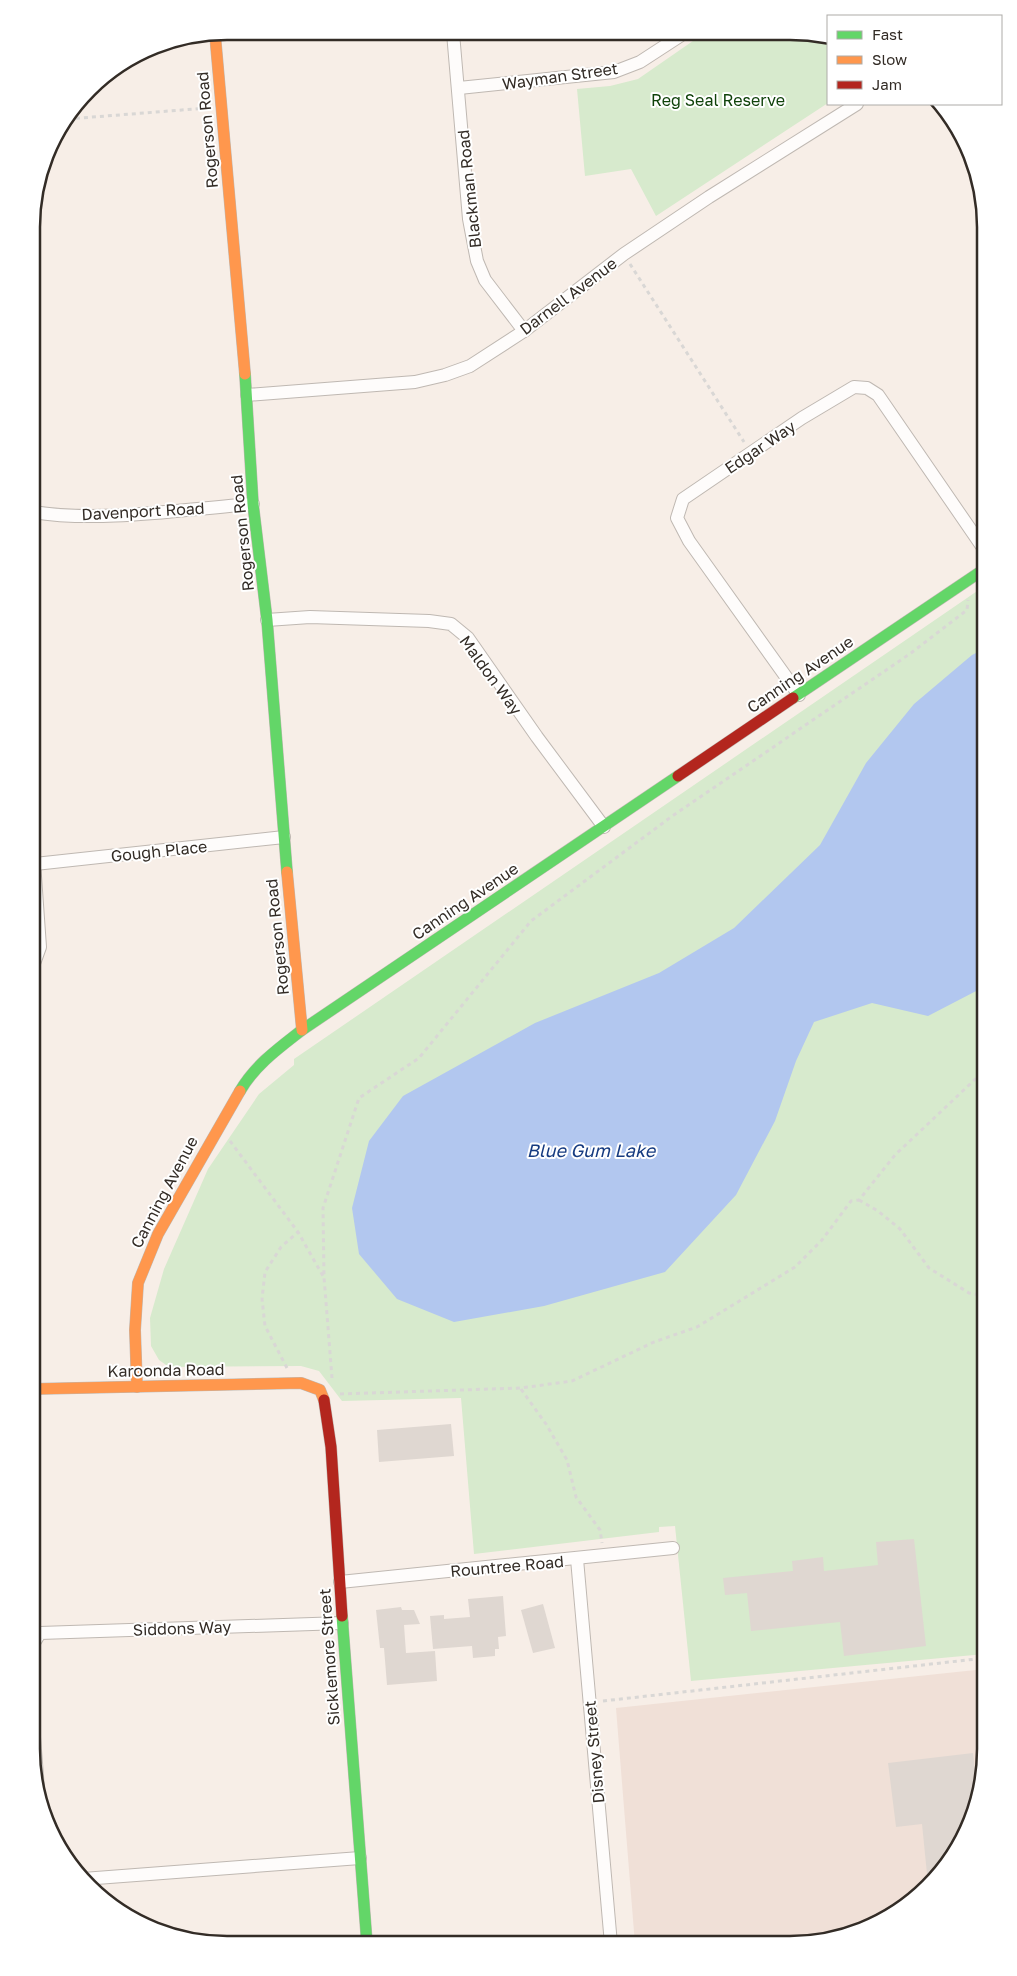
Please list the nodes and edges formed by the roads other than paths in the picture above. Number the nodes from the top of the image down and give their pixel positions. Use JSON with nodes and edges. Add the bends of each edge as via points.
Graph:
{"nodes":[{"id":1,"x":216,"y":40,"type":"edge"},
{"id":2,"x":454,"y":40,"type":"edge"},
{"id":3,"x":674,"y":40,"type":"edge"},
{"id":4,"x":459,"y":88,"type":"junction"},
{"id":5,"x":855,"y":105,"type":"edge"},
{"id":6,"x":524,"y":331,"type":"junction"},
{"id":7,"x":247,"y":395,"type":"junction"},
{"id":8,"x":253,"y":504,"type":"junction"},
{"id":9,"x":40,"y":513,"type":"edge"},
{"id":10,"x":977,"y":539,"type":"edge"},
{"id":11,"x":977,"y":574,"type":"edge"},
{"id":12,"x":267,"y":620,"type":"junction"},
{"id":13,"x":799,"y":695,"type":"junction"},
{"id":14,"x":604,"y":827,"type":"junction"},
{"id":15,"x":284,"y":837,"type":"junction"},
{"id":16,"x":40,"y":863,"type":"edge"},
{"id":17,"x":302,"y":1030,"type":"junction"},
{"id":18,"x":301,"y":1383,"type":"joint"},
{"id":19,"x":137,"y":1387,"type":"junction"},
{"id":20,"x":40,"y":1389,"type":"edge"},
{"id":21,"x":673,"y":1548,"type":"dead end"},
{"id":22,"x":577,"y":1559,"type":"junction"},
{"id":23,"x":340,"y":1582,"type":"junction"},
{"id":24,"x":342,"y":1623,"type":"junction"},
{"id":25,"x":40,"y":1633,"type":"edge"},
{"id":26,"x":360,"y":1858,"type":"junction"},
{"id":27,"x":93,"y":1878,"type":"edge"},
{"id":28,"x":366,"y":1936,"type":"edge"},
{"id":29,"x":610,"y":1936,"type":"edge"}],
"edges":[{"from":1,"to":7,"type":"street","name":"Rogerson Road"},
{"from":2,"to":4,"type":"street","name":"Blackman Road"},
{"from":3,"to":4,"type":"street","name":"Wayman Street","via":[[640,62],[614,72]]},
{"from":4,"to":6,"type":"street","name":"Blackman Road","via":[[469,219],[477,261],[485,280]]},
{"from":5,"to":6,"type":"street","name":"Darnell Avenue","via":[[624,254]]},
{"from":6,"to":7,"type":"street","name":"Darnell Avenue","via":[[470,366],[415,382]]},
{"from":7,"to":8,"type":"street","name":"Rogerson Road"},
{"from":8,"to":9,"type":"street","name":"Davenport Road","via":[[116,514]]},
{"from":8,"to":12,"type":"street","name":"Rogerson Road"},
{"from":10,"to":13,"type":"street","name":"Edgar Way","via":[[878,395],[868,388],[854,388],[802,418],[683,499],[677,518],[694,549]]},
{"from":11,"to":13,"type":"street","name":"Canning Avenue"},
{"from":12,"to":14,"type":"street","name":"Maldon Way","via":[[310,617],[451,624],[468,638]]},
{"from":12,"to":15,"type":"street","name":"Rogerson Road"},
{"from":13,"to":14,"type":"street","name":"Canning Avenue"},
{"from":14,"to":17,"type":"street","name":"Canning Avenue"},
{"from":15,"to":16,"type":"street","name":"Gough Place"},
{"from":15,"to":17,"type":"street","name":"Rogerson Road"},
{"from":17,"to":19,"type":"street","name":"Canning Avenue","via":[[264,1060],[247,1079],[158,1234],[138,1283],[135,1330]]},
{"from":18,"to":19,"type":"street","name":"Karoonda Road"},
{"from":18,"to":23,"type":"street","name":"Sicklemore Street","via":[[320,1390],[326,1406]]},
{"from":19,"to":20,"type":"street","name":"Karoonda Road"},
{"from":21,"to":22,"type":"street","name":"Rountree Road"},
{"from":22,"to":23,"type":"street","name":"Rountree Road"},
{"from":22,"to":29,"type":"street","name":"Disney Street"},
{"from":23,"to":24,"type":"street","name":"Sicklemore Street"},
{"from":24,"to":25,"type":"street","name":"Siddons Way"},
{"from":24,"to":26,"type":"street","name":"Sicklemore Street"},
{"from":26,"to":27,"type":"street"},
{"from":26,"to":28,"type":"street","name":"Sicklemore Street"}]}
